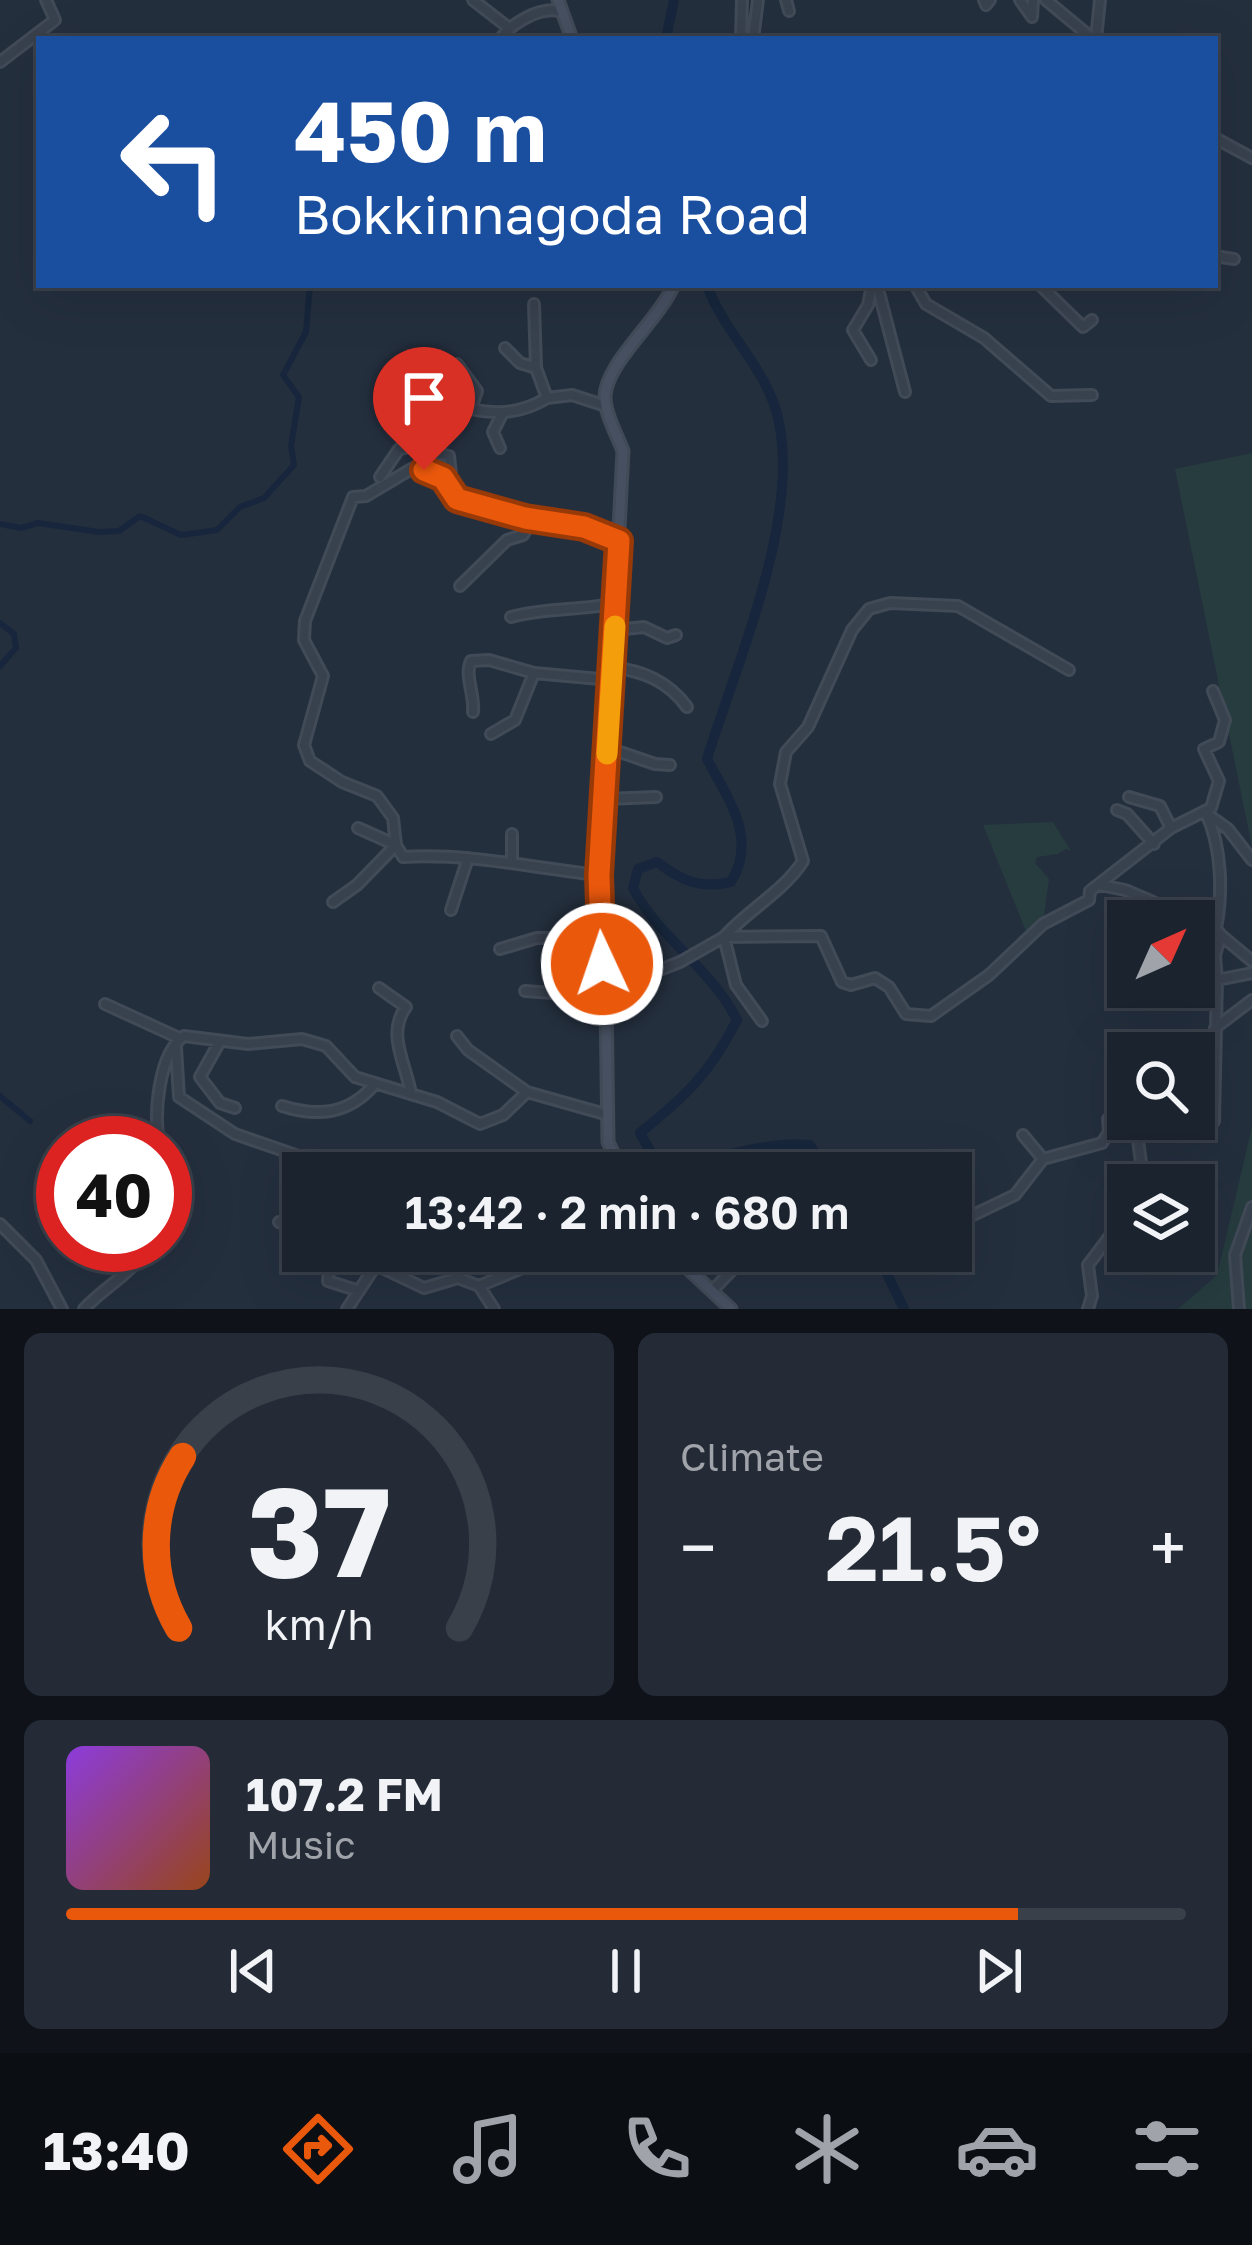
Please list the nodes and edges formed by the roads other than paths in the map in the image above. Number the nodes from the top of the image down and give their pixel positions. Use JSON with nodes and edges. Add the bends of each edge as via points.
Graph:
{"nodes":[{"id":1,"x":46,"y":0,"type":"edge"},
{"id":2,"x":473,"y":0,"type":"edge"},
{"id":3,"x":742,"y":0,"type":"edge"},
{"id":4,"x":758,"y":0,"type":"edge"},
{"id":5,"x":786,"y":0,"type":"edge"},
{"id":6,"x":1020,"y":0,"type":"edge"},
{"id":7,"x":1033,"y":0,"type":"edge"},
{"id":8,"x":1046,"y":0,"type":"edge"},
{"id":9,"x":1100,"y":0,"type":"edge"},
{"id":10,"x":559,"y":5,"type":"edge"},
{"id":11,"x":789,"y":11,"type":"dead end"},
{"id":12,"x":509,"y":28,"type":"junction"},
{"id":13,"x":502,"y":36,"type":"edge"},
{"id":14,"x":570,"y":36,"type":"edge"},
{"id":15,"x":741,"y":36,"type":"edge"},
{"id":16,"x":753,"y":36,"type":"edge"},
{"id":17,"x":1091,"y":36,"type":"edge"},
{"id":18,"x":1095,"y":36,"type":"edge"},
{"id":19,"x":0,"y":62,"type":"edge"},
{"id":20,"x":1218,"y":140,"type":"edge"},
{"id":21,"x":1252,"y":158,"type":"edge"},
{"id":22,"x":1218,"y":256,"type":"edge"},
{"id":23,"x":1234,"y":259,"type":"dead end"},
{"id":24,"x":673,"y":288,"type":"edge"},
{"id":25,"x":873,"y":288,"type":"edge"},
{"id":26,"x":875,"y":288,"type":"edge"},
{"id":27,"x":917,"y":288,"type":"edge"},
{"id":28,"x":1043,"y":288,"type":"edge"},
{"id":29,"x":535,"y":304,"type":"dead end"},
{"id":30,"x":1092,"y":320,"type":"dead end"},
{"id":31,"x":505,"y":348,"type":"dead end"},
{"id":32,"x":871,"y":360,"type":"dead end"},
{"id":33,"x":457,"y":364,"type":"dead end"},
{"id":34,"x":536,"y":368,"type":"junction"},
{"id":35,"x":905,"y":392,"type":"dead end"},
{"id":36,"x":1092,"y":395,"type":"dead end"},
{"id":37,"x":548,"y":398,"type":"junction"},
{"id":38,"x":606,"y":406,"type":"junction"},
{"id":39,"x":502,"y":413,"type":"junction"},
{"id":40,"x":500,"y":448,"type":"dead end"},
{"id":41,"x":380,"y":477,"type":"dead end"},
{"id":42,"x":457,"y":499,"type":"junction"},
{"id":43,"x":532,"y":519,"type":"junction"},
{"id":44,"x":619,"y":541,"type":"junction"},
{"id":45,"x":460,"y":586,"type":"dead end"},
{"id":46,"x":616,"y":603,"type":"junction"},
{"id":47,"x":512,"y":617,"type":"dead end"},
{"id":48,"x":615,"y":630,"type":"junction"},
{"id":49,"x":676,"y":635,"type":"dead end"},
{"id":50,"x":612,"y":667,"type":"junction"},
{"id":51,"x":1069,"y":670,"type":"dead end"},
{"id":52,"x":534,"y":674,"type":"junction"},
{"id":53,"x":611,"y":680,"type":"junction"},
{"id":54,"x":1213,"y":691,"type":"dead end"},
{"id":55,"x":687,"y":707,"type":"dead end"},
{"id":56,"x":473,"y":712,"type":"dead end"},
{"id":57,"x":490,"y":734,"type":"dead end"},
{"id":58,"x":608,"y":748,"type":"junction"},
{"id":59,"x":670,"y":765,"type":"dead end"},
{"id":60,"x":656,"y":797,"type":"dead end"},
{"id":61,"x":1129,"y":797,"type":"dead end"},
{"id":62,"x":603,"y":799,"type":"junction"},
{"id":63,"x":1117,"y":810,"type":"dead end"},
{"id":64,"x":1206,"y":813,"type":"junction"},
{"id":65,"x":358,"y":828,"type":"dead end"},
{"id":66,"x":1171,"y":828,"type":"junction"},
{"id":67,"x":512,"y":834,"type":"dead end"},
{"id":68,"x":395,"y":844,"type":"junction"},
{"id":69,"x":1154,"y":844,"type":"junction"},
{"id":70,"x":468,"y":858,"type":"junction"},
{"id":71,"x":1252,"y":860,"type":"edge"},
{"id":72,"x":512,"y":862,"type":"junction"},
{"id":73,"x":599,"y":875,"type":"junction"},
{"id":74,"x":1099,"y":884,"type":"junction"},
{"id":75,"x":333,"y":902,"type":"dead end"},
{"id":76,"x":451,"y":910,"type":"dead end"},
{"id":77,"x":1218,"y":932,"type":"junction"},
{"id":78,"x":598,"y":938,"type":"junction"},
{"id":79,"x":724,"y":938,"type":"junction"},
{"id":80,"x":500,"y":949,"type":"dead end"},
{"id":81,"x":1252,"y":962,"type":"edge"},
{"id":82,"x":1252,"y":973,"type":"edge"},
{"id":83,"x":1217,"y":980,"type":"junction"},
{"id":84,"x":379,"y":988,"type":"dead end"},
{"id":85,"x":525,"y":991,"type":"dead end"},
{"id":86,"x":606,"y":994,"type":"junction"},
{"id":87,"x":1252,"y":1000,"type":"edge"},
{"id":88,"x":105,"y":1004,"type":"dead end"},
{"id":89,"x":763,"y":1021,"type":"dead end"},
{"id":90,"x":1213,"y":1029,"type":"junction"},
{"id":91,"x":457,"y":1036,"type":"dead end"},
{"id":92,"x":177,"y":1040,"type":"junction"},
{"id":93,"x":220,"y":1041,"type":"junction"},
{"id":94,"x":374,"y":1085,"type":"junction"},
{"id":95,"x":527,"y":1092,"type":"junction"},
{"id":96,"x":411,"y":1094,"type":"junction"},
{"id":97,"x":281,"y":1106,"type":"dead end"},
{"id":98,"x":235,"y":1108,"type":"dead end"},
{"id":99,"x":605,"y":1114,"type":"junction"},
{"id":100,"x":157,"y":1116,"type":"edge"},
{"id":101,"x":1023,"y":1135,"type":"dead end"},
{"id":102,"x":1107,"y":1135,"type":"edge"},
{"id":103,"x":287,"y":1152,"type":"edge"},
{"id":104,"x":613,"y":1152,"type":"edge"},
{"id":105,"x":1043,"y":1159,"type":"junction"},
{"id":106,"x":1141,"y":1164,"type":"edge"},
{"id":107,"x":1252,"y":1207,"type":"edge"},
{"id":108,"x":972,"y":1216,"type":"edge"},
{"id":109,"x":279,"y":1222,"type":"dead end"},
{"id":110,"x":282,"y":1223,"type":"edge"},
{"id":111,"x":0,"y":1224,"type":"edge"},
{"id":112,"x":1107,"y":1240,"type":"edge"},
{"id":113,"x":131,"y":1272,"type":"edge"},
{"id":114,"x":329,"y":1272,"type":"edge"},
{"id":115,"x":513,"y":1272,"type":"edge"},
{"id":116,"x":692,"y":1272,"type":"edge"},
{"id":117,"x":730,"y":1272,"type":"edge"},
{"id":118,"x":479,"y":1286,"type":"junction"},
{"id":119,"x":359,"y":1291,"type":"junction"},
{"id":120,"x":712,"y":1291,"type":"junction"},
{"id":121,"x":62,"y":1309,"type":"edge"},
{"id":122,"x":84,"y":1309,"type":"edge"},
{"id":123,"x":347,"y":1309,"type":"edge"},
{"id":124,"x":494,"y":1309,"type":"edge"},
{"id":125,"x":731,"y":1309,"type":"edge"},
{"id":126,"x":1088,"y":1309,"type":"edge"},
{"id":127,"x":1239,"y":1309,"type":"edge"}],
"edges":[{"from":1,"to":19,"type":"street","via":[[55,20]]},
{"from":2,"to":12,"type":"street"},
{"from":3,"to":15,"type":"street"},
{"from":4,"to":16,"type":"street"},
{"from":5,"to":11,"type":"street"},
{"from":6,"to":7,"type":"street","via":[[1032,17]]},
{"from":8,"to":17,"type":"street"},
{"from":9,"to":18,"type":"street"},
{"from":10,"to":12,"type":"street"},
{"from":10,"to":14,"type":"street"},
{"from":12,"to":13,"type":"street"},
{"from":20,"to":21,"type":"street"},
{"from":22,"to":23,"type":"street"},
{"from":24,"to":38,"type":"street","via":[[662,313],[616,363]]},
{"from":25,"to":32,"type":"street","via":[[853,330]]},
{"from":26,"to":35,"type":"street"},
{"from":27,"to":36,"type":"street","via":[[926,304],[984,338],[1051,396]]},
{"from":28,"to":30,"type":"street","via":[[1083,327]]},
{"from":29,"to":34,"type":"street"},
{"from":31,"to":34,"type":"street"},
{"from":33,"to":39,"type":"street","via":[[477,391],[471,409]]},
{"from":34,"to":37,"type":"street"},
{"from":37,"to":38,"type":"street","via":[[572,395]]},
{"from":37,"to":39,"type":"street"},
{"from":38,"to":44,"type":"street","via":[[623,452]]},
{"from":39,"to":40,"type":"street","via":[[493,432]]},
{"from":41,"to":42,"type":"street","via":[[399,449],[438,451],[449,456]]},
{"from":42,"to":43,"type":"street"},
{"from":42,"to":68,"type":"street","via":[[443,478],[412,468],[353,497],[305,621],[304,640],[323,676],[304,745],[310,761],[377,796],[393,818]]},
{"from":43,"to":44,"type":"street"},
{"from":43,"to":45,"type":"street","via":[[523,536],[507,540]]},
{"from":44,"to":46,"type":"street"},
{"from":46,"to":47,"type":"street"},
{"from":46,"to":48,"type":"street"},
{"from":48,"to":49,"type":"street"},
{"from":48,"to":50,"type":"street"},
{"from":50,"to":53,"type":"street"},
{"from":50,"to":55,"type":"street","via":[[652,677]]},
{"from":51,"to":79,"type":"street","via":[[958,606],[890,603],[869,610],[808,727],[786,752],[780,784],[803,861]]},
{"from":52,"to":53,"type":"street"},
{"from":52,"to":56,"type":"street","via":[[471,661]]},
{"from":52,"to":57,"type":"street","via":[[515,720]]},
{"from":53,"to":58,"type":"street"},
{"from":54,"to":64,"type":"street","via":[[1226,720],[1219,742],[1204,749],[1219,781]]},
{"from":58,"to":59,"type":"street"},
{"from":58,"to":62,"type":"street"},
{"from":60,"to":62,"type":"street"},
{"from":61,"to":66,"type":"street","via":[[1160,806]]},
{"from":62,"to":73,"type":"street"},
{"from":63,"to":69,"type":"street"},
{"from":64,"to":66,"type":"street"},
{"from":64,"to":71,"type":"street"},
{"from":64,"to":77,"type":"street","via":[[1220,874]]},
{"from":65,"to":68,"type":"street"},
{"from":66,"to":69,"type":"street"},
{"from":67,"to":72,"type":"street"},
{"from":68,"to":70,"type":"street","via":[[403,856]]},
{"from":68,"to":75,"type":"street"},
{"from":69,"to":74,"type":"street"},
{"from":70,"to":72,"type":"street"},
{"from":70,"to":76,"type":"street"},
{"from":72,"to":73,"type":"street"},
{"from":73,"to":78,"type":"street"},
{"from":74,"to":77,"type":"street"},
{"from":74,"to":79,"type":"street","via":[[1089,900],[1043,924],[932,1016],[917,1018],[896,1004],[875,978],[842,982],[821,936]]},
{"from":77,"to":81,"type":"street"},
{"from":77,"to":83,"type":"street"},
{"from":78,"to":80,"type":"street","via":[[537,938]]},
{"from":78,"to":86,"type":"street"},
{"from":79,"to":86,"type":"street"},
{"from":79,"to":89,"type":"street","via":[[736,985]]},
{"from":82,"to":83,"type":"street"},
{"from":83,"to":90,"type":"street"},
{"from":84,"to":96,"type":"street","via":[[406,1007],[395,1036]]},
{"from":85,"to":86,"type":"street"},
{"from":86,"to":99,"type":"street"},
{"from":87,"to":90,"type":"street"},
{"from":88,"to":92,"type":"street"},
{"from":90,"to":106,"type":"street","via":[[1214,1121],[1204,1134],[1142,1127]]},
{"from":91,"to":95,"type":"street"},
{"from":92,"to":93,"type":"street"},
{"from":92,"to":100,"type":"street"},
{"from":92,"to":103,"type":"street","via":[[179,1097],[235,1134]]},
{"from":93,"to":94,"type":"street","via":[[302,1039],[326,1046]]},
{"from":93,"to":98,"type":"street","via":[[200,1077]]},
{"from":94,"to":96,"type":"street"},
{"from":94,"to":97,"type":"street","via":[[319,1115]]},
{"from":95,"to":96,"type":"street","via":[[480,1124]]},
{"from":95,"to":99,"type":"street"},
{"from":99,"to":104,"type":"street"},
{"from":101,"to":105,"type":"street"},
{"from":102,"to":105,"type":"street"},
{"from":105,"to":108,"type":"street","via":[[1015,1195]]},
{"from":107,"to":127,"type":"street","via":[[1235,1255]]},
{"from":109,"to":110,"type":"street"},
{"from":111,"to":121,"type":"street","via":[[36,1260]]},
{"from":112,"to":126,"type":"street","via":[[1088,1265]]},
{"from":113,"to":122,"type":"street"},
{"from":114,"to":119,"type":"street","via":[[328,1281]]},
{"from":115,"to":118,"type":"street"},
{"from":116,"to":120,"type":"street"},
{"from":117,"to":120,"type":"street"},
{"from":118,"to":119,"type":"street","via":[[458,1278],[424,1288],[380,1265]]},
{"from":118,"to":124,"type":"street"},
{"from":119,"to":123,"type":"street"},
{"from":120,"to":125,"type":"street"}]}
